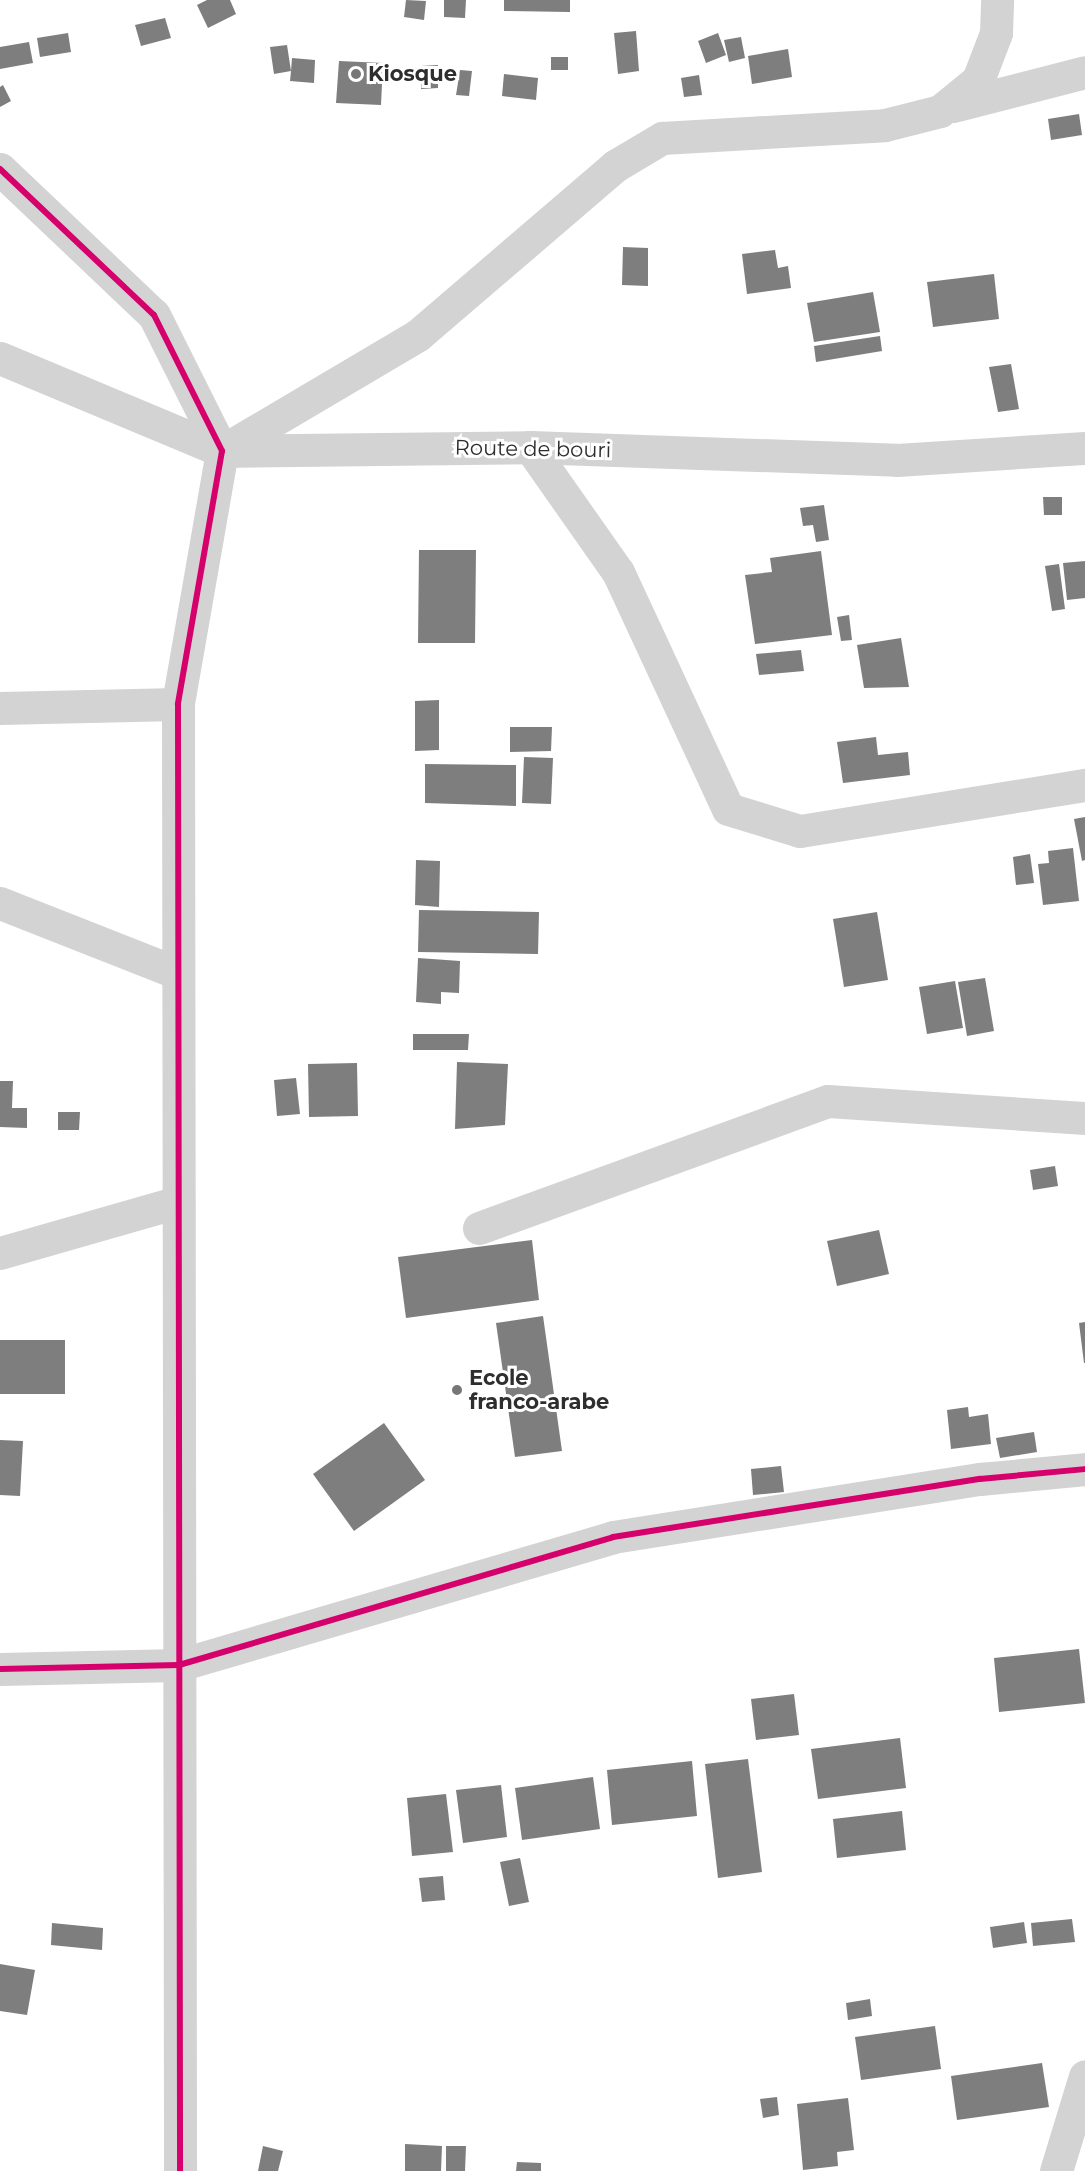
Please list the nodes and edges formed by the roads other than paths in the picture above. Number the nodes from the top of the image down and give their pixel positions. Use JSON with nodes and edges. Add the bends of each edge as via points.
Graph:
{"nodes":[{"id":1,"x":997,"y":0,"type":"edge"},
{"id":2,"x":1085,"y":72,"type":"edge"},
{"id":3,"x":940,"y":111,"type":"junction"},
{"id":4,"x":0,"y":170,"type":"edge"},
{"id":5,"x":0,"y":358,"type":"edge"},
{"id":6,"x":530,"y":447,"type":"junction"},
{"id":7,"x":1085,"y":448,"type":"edge"},
{"id":8,"x":222,"y":451,"type":"junction"},
{"id":9,"x":178,"y":704,"type":"junction"},
{"id":10,"x":0,"y":708,"type":"edge"},
{"id":11,"x":1085,"y":785,"type":"edge"},
{"id":12,"x":0,"y":903,"type":"edge"},
{"id":13,"x":178,"y":973,"type":"junction"},
{"id":14,"x":1085,"y":1118,"type":"edge"},
{"id":15,"x":178,"y":1202,"type":"junction"},
{"id":16,"x":479,"y":1228,"type":"dead end"},
{"id":17,"x":0,"y":1253,"type":"edge"},
{"id":18,"x":1085,"y":1470,"type":"edge"},
{"id":19,"x":179,"y":1665,"type":"junction"},
{"id":20,"x":0,"y":1669,"type":"edge"},
{"id":21,"x":1085,"y":2076,"type":"edge"},
{"id":22,"x":180,"y":2171,"type":"edge"},
{"id":23,"x":1056,"y":2171,"type":"edge"}],
"edges":[{"from":1,"to":3,"type":"street","via":[[996,33],[978,80]]},
{"from":2,"to":3,"type":"street"},
{"from":3,"to":8,"type":"street","via":[[885,125],[662,138],[615,166],[418,335]]},
{"from":4,"to":8,"type":"street","via":[[154,315]]},
{"from":5,"to":8,"type":"street","name":"Route de bouri"},
{"from":6,"to":7,"type":"street","name":"Route de bouri","via":[[897,460]]},
{"from":6,"to":8,"type":"street","name":"Route de bouri"},
{"from":6,"to":11,"type":"street","via":[[618,572],[728,809],[800,831]]},
{"from":8,"to":9,"type":"street"},
{"from":9,"to":10,"type":"street"},
{"from":9,"to":13,"type":"street"},
{"from":12,"to":13,"type":"street"},
{"from":13,"to":15,"type":"street"},
{"from":14,"to":16,"type":"street","via":[[828,1101]]},
{"from":15,"to":17,"type":"street"},
{"from":15,"to":19,"type":"street"},
{"from":18,"to":19,"type":"street","via":[[980,1479],[613,1537]]},
{"from":19,"to":20,"type":"street"},
{"from":19,"to":22,"type":"street"},
{"from":21,"to":23,"type":"street"}]}
